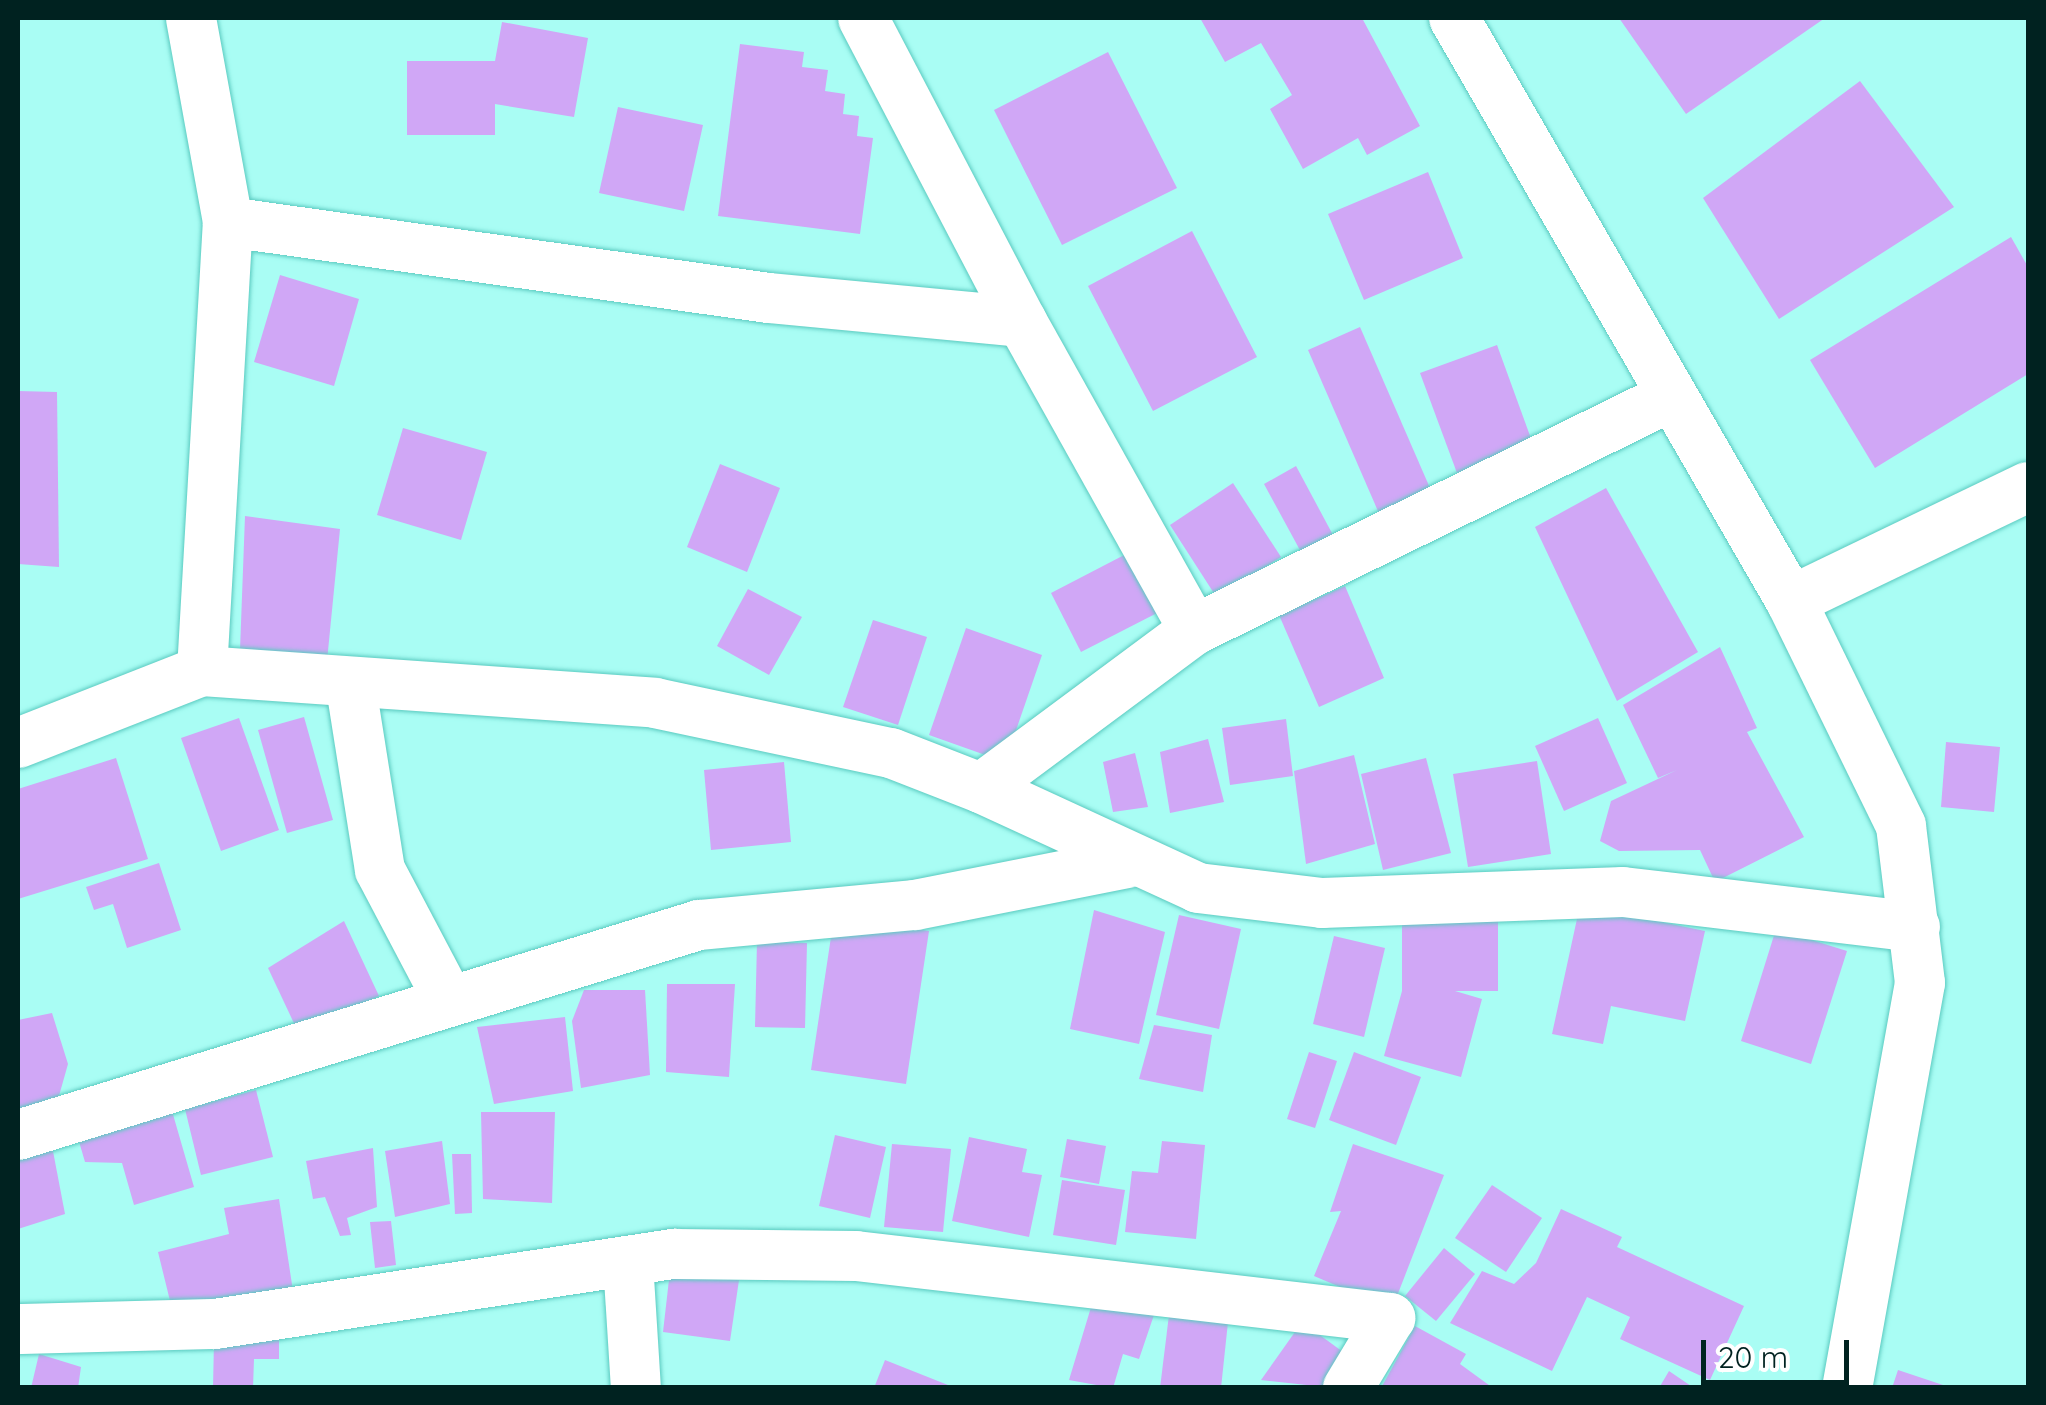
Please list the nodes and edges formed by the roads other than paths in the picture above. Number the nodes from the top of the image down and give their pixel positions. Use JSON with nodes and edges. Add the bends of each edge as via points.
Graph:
{"nodes":[{"id":1,"x":192,"y":18,"type":"edge"},
{"id":2,"x":862,"y":18,"type":"edge"},
{"id":3,"x":1454,"y":18,"type":"edge"},
{"id":4,"x":228,"y":222,"type":"junction"},
{"id":5,"x":1022,"y":322,"type":"junction"},
{"id":6,"x":1666,"y":400,"type":"junction"},
{"id":7,"x":2028,"y":487,"type":"edge"},
{"id":8,"x":1791,"y":601,"type":"junction"},
{"id":9,"x":1194,"y":630,"type":"junction"},
{"id":10,"x":202,"y":672,"type":"junction"},
{"id":11,"x":351,"y":687,"type":"junction"},
{"id":12,"x":18,"y":743,"type":"edge"},
{"id":13,"x":981,"y":788,"type":"junction"},
{"id":14,"x":1127,"y":862,"type":"junction"},
{"id":15,"x":1915,"y":927,"type":"junction"},
{"id":16,"x":448,"y":999,"type":"junction"},
{"id":17,"x":18,"y":1135,"type":"edge"},
{"id":18,"x":628,"y":1262,"type":"junction"},
{"id":19,"x":18,"y":1329,"type":"edge"},
{"id":20,"x":636,"y":1388,"type":"edge"},
{"id":21,"x":1348,"y":1388,"type":"edge"},
{"id":22,"x":1848,"y":1388,"type":"edge"}],
"edges":[{"from":1,"to":4,"type":"street"},
{"from":2,"to":5,"type":"street"},
{"from":3,"to":6,"type":"street"},
{"from":4,"to":5,"type":"street","via":[[769,298]]},
{"from":4,"to":10,"type":"street"},
{"from":5,"to":9,"type":"street"},
{"from":6,"to":8,"type":"street"},
{"from":6,"to":9,"type":"street"},
{"from":7,"to":8,"type":"street"},
{"from":8,"to":15,"type":"street","via":[[1901,826]]},
{"from":9,"to":13,"type":"street"},
{"from":10,"to":11,"type":"street"},
{"from":10,"to":12,"type":"street"},
{"from":11,"to":13,"type":"street","via":[[656,703],[891,753]]},
{"from":11,"to":16,"type":"street","via":[[380,870]]},
{"from":13,"to":14,"type":"street"},
{"from":14,"to":15,"type":"street","via":[[1198,888],[1322,903],[1623,892]]},
{"from":14,"to":16,"type":"street","via":[[915,905],[699,925]]},
{"from":15,"to":22,"type":"street","via":[[1920,983]]},
{"from":16,"to":17,"type":"street"},
{"from":18,"to":19,"type":"street","via":[[215,1324]]},
{"from":18,"to":20,"type":"street"},
{"from":18,"to":21,"type":"street","via":[[856,1256],[1390,1318]]}]}
